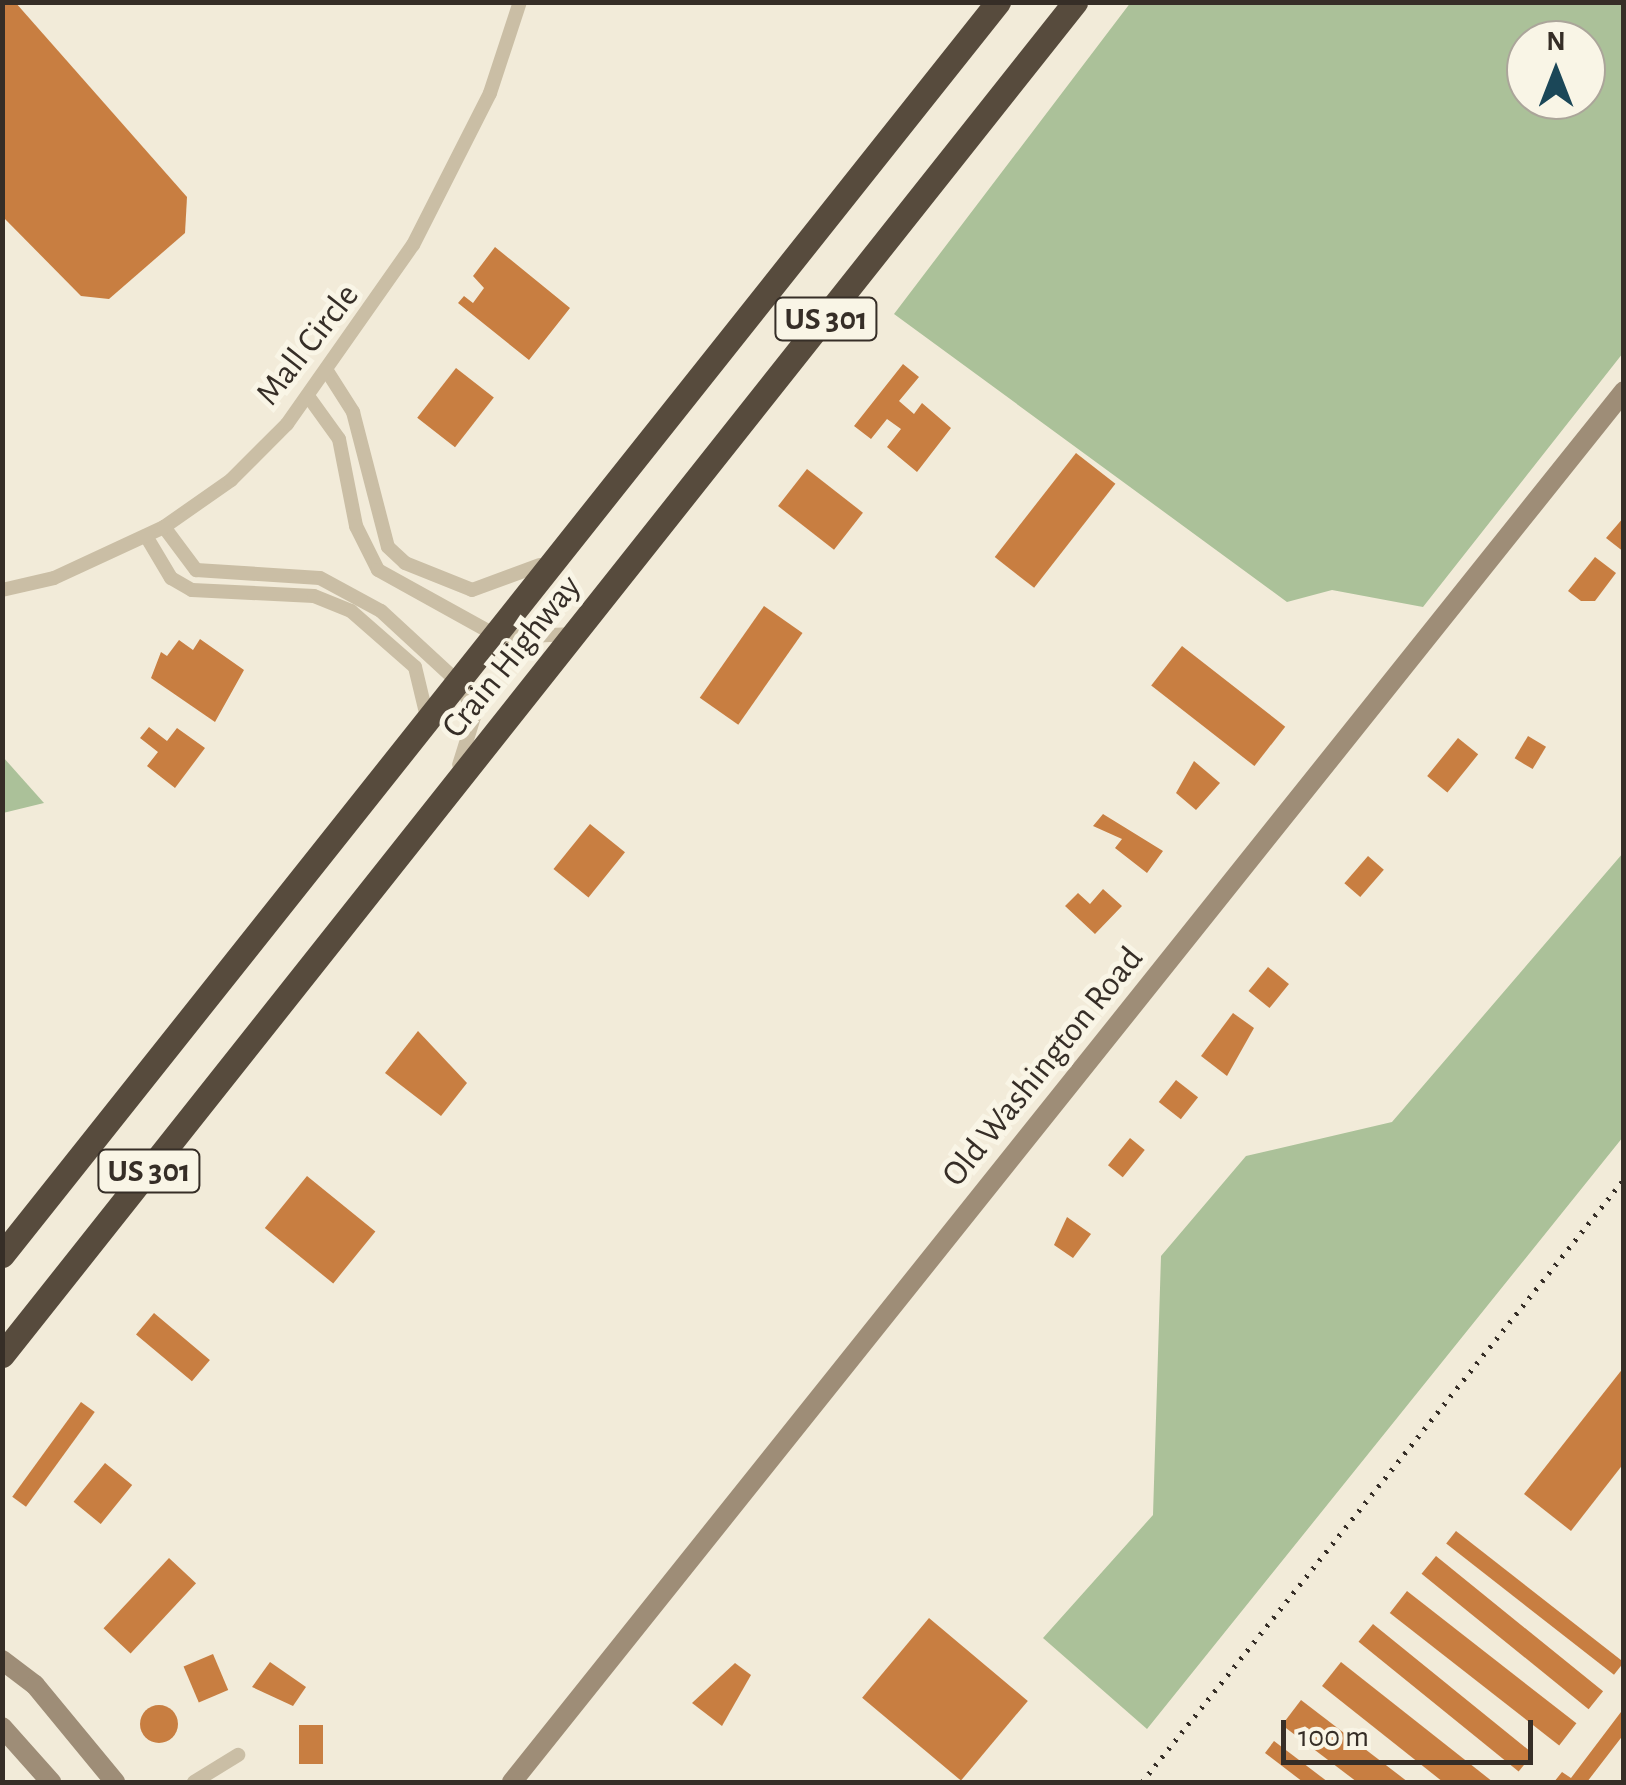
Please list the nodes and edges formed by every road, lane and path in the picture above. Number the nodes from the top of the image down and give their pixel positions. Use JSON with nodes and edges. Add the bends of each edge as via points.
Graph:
{"nodes":[{"id":1,"x":520,"y":2,"type":"edge"},
{"id":2,"x":998,"y":2,"type":"edge"},
{"id":3,"x":1075,"y":2,"type":"edge"},
{"id":4,"x":328,"y":370,"type":"junction"},
{"id":5,"x":1624,"y":391,"type":"edge"},
{"id":6,"x":308,"y":396,"type":"junction"},
{"id":7,"x":164,"y":526,"type":"junction"},
{"id":8,"x":146,"y":536,"type":"junction"},
{"id":9,"x":576,"y":536,"type":"junction"},
{"id":10,"x":2,"y":590,"type":"edge"},
{"id":11,"x":576,"y":634,"type":"junction"},
{"id":12,"x":499,"y":636,"type":"junction"},
{"id":13,"x":460,"y":684,"type":"junction"},
{"id":14,"x":427,"y":724,"type":"junction"},
{"id":15,"x":444,"y":795,"type":"junction"},
{"id":16,"x":2,"y":1255,"type":"edge"},
{"id":17,"x":2,"y":1355,"type":"edge"},
{"id":18,"x":2,"y":1660,"type":"edge"},
{"id":19,"x":2,"y":1727,"type":"edge"},
{"id":20,"x":238,"y":1755,"type":"dead end"},
{"id":21,"x":51,"y":1782,"type":"edge"},
{"id":22,"x":115,"y":1782,"type":"edge"},
{"id":23,"x":194,"y":1782,"type":"edge"},
{"id":24,"x":512,"y":1782,"type":"edge"}],
"edges":[{"from":1,"to":4,"type":"street","name":"Mall Circle","via":[[490,93],[412,245]]},
{"from":2,"to":9,"type":"highway","name":"Crain Highway","number":"US 301"},
{"from":3,"to":11,"type":"highway","name":"Crain Highway","number":"US 301"},
{"from":4,"to":6,"type":"street","name":"Mall Circle"},
{"from":4,"to":9,"type":"street","via":[[353,412],[388,547],[423,577],[472,590],[502,586]]},
{"from":5,"to":24,"type":"main road","name":"Old Washington Road"},
{"from":6,"to":7,"type":"street","name":"Mall Circle","via":[[230,480]]},
{"from":6,"to":12,"type":"street","via":[[339,439],[356,526],[378,570]]},
{"from":7,"to":8,"type":"street","name":"Mall Circle"},
{"from":7,"to":13,"type":"street","via":[[196,570],[312,576],[350,589]]},
{"from":8,"to":10,"type":"street","name":"Mall Circle","via":[[54,578]]},
{"from":8,"to":14,"type":"street","via":[[171,578],[192,590],[314,596],[351,612],[416,667]]},
{"from":9,"to":12,"type":"highway","name":"Crain Highway","number":"US 301"},
{"from":11,"to":12,"type":"street"},
{"from":11,"to":15,"type":"highway","name":"Crain Highway","number":"US 301"},
{"from":12,"to":13,"type":"highway","name":"Crain Highway","number":"US 301"},
{"from":13,"to":14,"type":"highway","name":"Crain Highway","number":"US 301"},
{"from":13,"to":15,"type":"street","via":[[475,714]]},
{"from":14,"to":16,"type":"highway","name":"Crain Highway","number":"US 301"},
{"from":15,"to":17,"type":"highway","name":"Crain Highway","number":"US 301"},
{"from":18,"to":22,"type":"main road","via":[[35,1685]]},
{"from":19,"to":21,"type":"main road"},
{"from":20,"to":23,"type":"street"}]}
